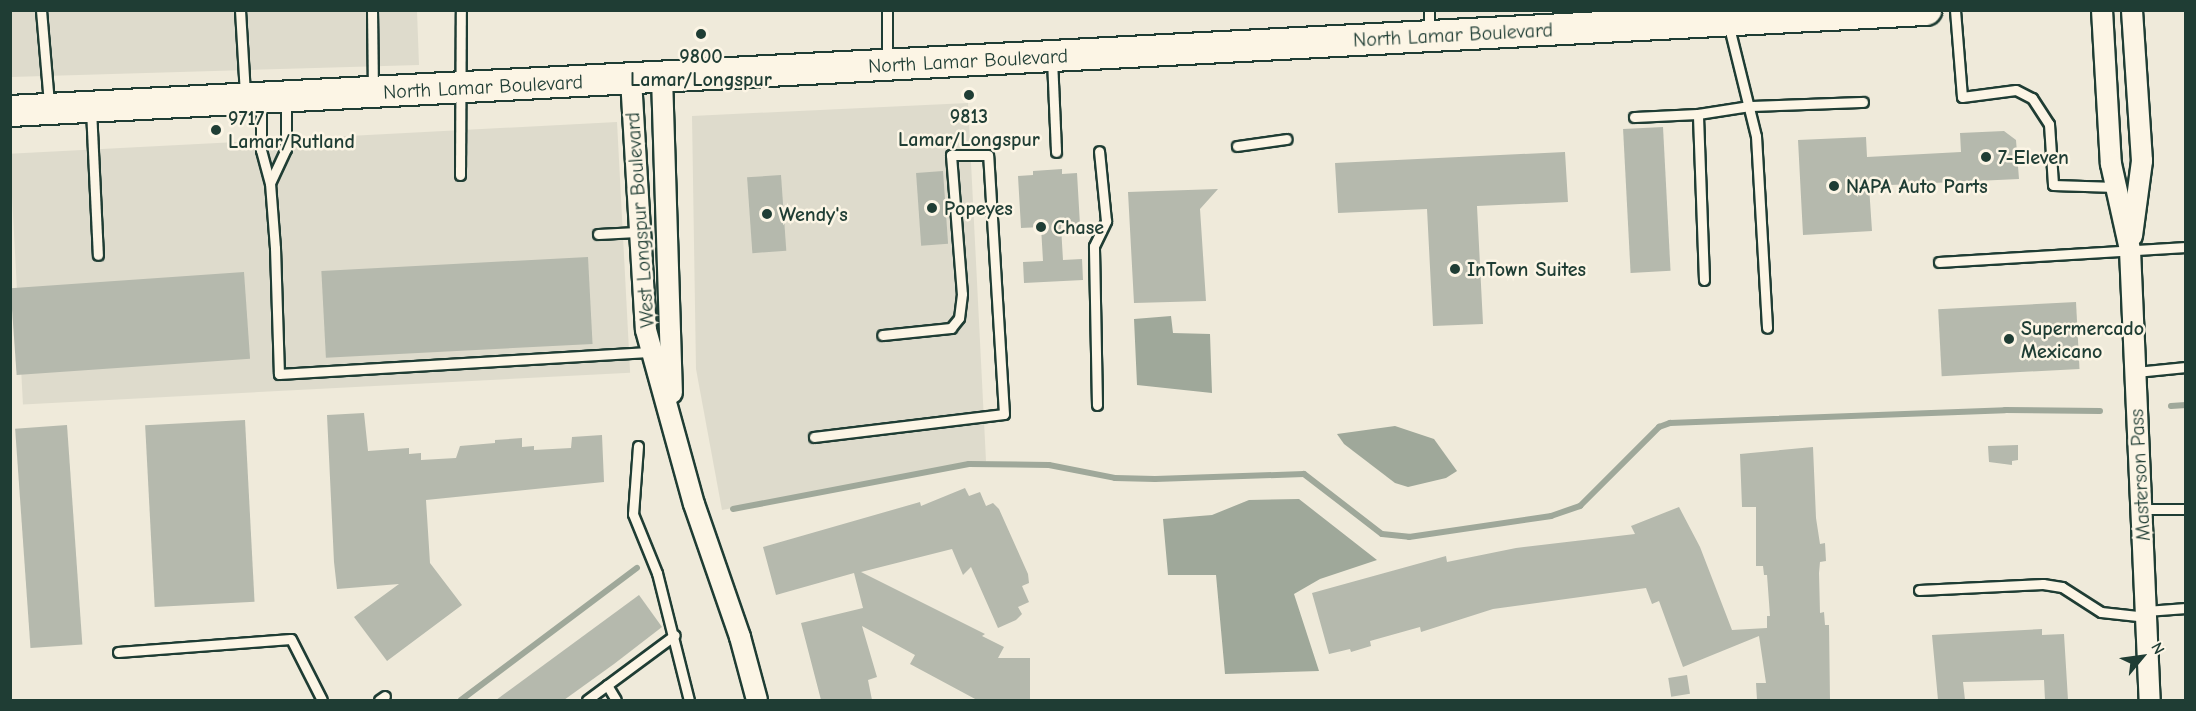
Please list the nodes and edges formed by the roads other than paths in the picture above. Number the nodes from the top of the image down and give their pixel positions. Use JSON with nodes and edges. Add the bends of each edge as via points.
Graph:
{"nodes":[{"id":1,"x":41,"y":10,"type":"edge"},
{"id":2,"x":240,"y":10,"type":"edge"},
{"id":3,"x":372,"y":10,"type":"edge"},
{"id":4,"x":461,"y":10,"type":"edge"},
{"id":5,"x":887,"y":10,"type":"edge"},
{"id":6,"x":1955,"y":10,"type":"edge"},
{"id":7,"x":2102,"y":10,"type":"edge"},
{"id":8,"x":2132,"y":10,"type":"edge"},
{"id":9,"x":1911,"y":11,"type":"edge"},
{"id":10,"x":1866,"y":12,"type":"edge"},
{"id":11,"x":1728,"y":16,"type":"edge"},
{"id":12,"x":1429,"y":24,"type":"edge"},
{"id":13,"x":1052,"y":57,"type":"junction"},
{"id":14,"x":887,"y":65,"type":"junction"},
{"id":15,"x":662,"y":77,"type":"junction"},
{"id":16,"x":631,"y":79,"type":"junction"},
{"id":17,"x":458,"y":88,"type":"junction"},
{"id":18,"x":373,"y":92,"type":"junction"},
{"id":19,"x":264,"y":98,"type":"junction"},
{"id":20,"x":1863,"y":102,"type":"dead end"},
{"id":21,"x":1749,"y":106,"type":"junction"},
{"id":22,"x":91,"y":107,"type":"junction"},
{"id":23,"x":49,"y":109,"type":"junction"},
{"id":24,"x":10,"y":111,"type":"edge"},
{"id":25,"x":1698,"y":114,"type":"junction"},
{"id":26,"x":1634,"y":117,"type":"dead end"},
{"id":27,"x":1287,"y":139,"type":"dead end"},
{"id":28,"x":1237,"y":146,"type":"dead end"},
{"id":29,"x":1099,"y":151,"type":"dead end"},
{"id":30,"x":1056,"y":152,"type":"dead end"},
{"id":31,"x":460,"y":175,"type":"dead end"},
{"id":32,"x":270,"y":183,"type":"junction"},
{"id":33,"x":2116,"y":187,"type":"junction"},
{"id":34,"x":637,"y":232,"type":"junction"},
{"id":35,"x":598,"y":234,"type":"dead end"},
{"id":36,"x":2186,"y":248,"type":"edge"},
{"id":37,"x":2130,"y":250,"type":"junction"},
{"id":38,"x":98,"y":255,"type":"dead end"},
{"id":39,"x":1939,"y":262,"type":"dead end"},
{"id":40,"x":1704,"y":280,"type":"dead end"},
{"id":41,"x":1767,"y":328,"type":"dead end"},
{"id":42,"x":882,"y":335,"type":"dead end"},
{"id":43,"x":652,"y":352,"type":"junction"},
{"id":44,"x":2186,"y":367,"type":"edge"},
{"id":45,"x":2136,"y":372,"type":"junction"},
{"id":46,"x":1097,"y":405,"type":"dead end"},
{"id":47,"x":674,"y":429,"type":"junction"},
{"id":48,"x":814,"y":437,"type":"dead end"},
{"id":49,"x":638,"y":446,"type":"dead end"},
{"id":50,"x":2142,"y":509,"type":"junction"},
{"id":51,"x":2186,"y":509,"type":"edge"},
{"id":52,"x":1919,"y":590,"type":"dead end"},
{"id":53,"x":2186,"y":608,"type":"edge"},
{"id":54,"x":2146,"y":614,"type":"junction"},
{"id":55,"x":675,"y":635,"type":"junction"},
{"id":56,"x":118,"y":652,"type":"dead end"},
{"id":57,"x":607,"y":685,"type":"junction"},
{"id":58,"x":322,"y":700,"type":"edge"},
{"id":59,"x":587,"y":700,"type":"edge"},
{"id":60,"x":616,"y":700,"type":"edge"},
{"id":61,"x":689,"y":700,"type":"edge"},
{"id":62,"x":757,"y":700,"type":"edge"},
{"id":63,"x":2150,"y":700,"type":"edge"}],
"edges":[{"from":1,"to":23,"type":"lane"},
{"from":2,"to":19,"type":"lane"},
{"from":3,"to":18,"type":"lane"},
{"from":4,"to":17,"type":"lane"},
{"from":5,"to":14,"type":"lane"},
{"from":6,"to":33,"type":"lane","via":[[1962,97],[2016,90],[2032,98],[2049,124],[2054,185]]},
{"from":7,"to":33,"type":"street","name":"Masterson Pass","via":[[2111,164]]},
{"from":8,"to":37,"type":"street","name":"Masterson Pass","via":[[2142,161]]},
{"from":9,"to":10,"type":"main road","name":"North Lamar Boulevard"},
{"from":10,"to":11,"type":"main road","name":"North Lamar Boulevard"},
{"from":11,"to":12,"type":"main road","name":"North Lamar Boulevard","via":[[1612,23]]},
{"from":11,"to":21,"type":"lane"},
{"from":12,"to":13,"type":"main road","name":"North Lamar Boulevard"},
{"from":13,"to":14,"type":"main road","name":"North Lamar Boulevard"},
{"from":13,"to":30,"type":"lane"},
{"from":14,"to":15,"type":"main road","name":"North Lamar Boulevard"},
{"from":15,"to":16,"type":"main road","name":"North Lamar Boulevard"},
{"from":15,"to":47,"type":"street","name":"West Longspur Boulevard"},
{"from":16,"to":17,"type":"main road","name":"North Lamar Boulevard"},
{"from":16,"to":34,"type":"street","name":"West Longspur Boulevard"},
{"from":17,"to":18,"type":"main road","name":"North Lamar Boulevard"},
{"from":17,"to":31,"type":"lane"},
{"from":18,"to":19,"type":"main road","name":"North Lamar Boulevard"},
{"from":19,"to":22,"type":"main road","name":"North Lamar Boulevard"},
{"from":19,"to":32,"type":"lane","via":[[261,150]]},
{"from":19,"to":32,"type":"lane","via":[[286,149]]},
{"from":20,"to":21,"type":"lane"},
{"from":21,"to":25,"type":"lane"},
{"from":21,"to":41,"type":"lane","via":[[1756,136]]},
{"from":22,"to":23,"type":"main road","name":"North Lamar Boulevard"},
{"from":22,"to":38,"type":"lane"},
{"from":23,"to":24,"type":"main road","name":"North Lamar Boulevard"},
{"from":25,"to":26,"type":"lane"},
{"from":25,"to":40,"type":"lane"},
{"from":27,"to":28,"type":"lane"},
{"from":29,"to":46,"type":"lane","via":[[1106,221],[1094,246]]},
{"from":32,"to":43,"type":"lane","via":[[279,374]]},
{"from":33,"to":37,"type":"street","name":"Masterson Pass"},
{"from":34,"to":35,"type":"lane"},
{"from":34,"to":43,"type":"street","name":"West Longspur Boulevard","via":[[646,330]]},
{"from":36,"to":37,"type":"lane"},
{"from":37,"to":39,"type":"lane"},
{"from":37,"to":45,"type":"street","name":"Masterson Pass"},
{"from":42,"to":48,"type":"lane","via":[[951,328],[959,318],[962,294],[951,155],[988,155],[1004,414]]},
{"from":43,"to":47,"type":"street","name":"West Longspur Boulevard"},
{"from":44,"to":45,"type":"lane"},
{"from":45,"to":50,"type":"street","name":"Masterson Pass"},
{"from":47,"to":62,"type":"street","name":"West Longspur Boulevard"},
{"from":49,"to":55,"type":"lane","via":[[633,514],[657,573]]},
{"from":50,"to":51,"type":"lane"},
{"from":50,"to":54,"type":"street","name":"Masterson Pass"},
{"from":52,"to":54,"type":"lane","via":[[2043,584],[2062,587],[2101,612]]},
{"from":53,"to":54,"type":"lane"},
{"from":54,"to":63,"type":"street","name":"Masterson Pass"},
{"from":55,"to":57,"type":"lane"},
{"from":55,"to":61,"type":"lane"},
{"from":56,"to":58,"type":"lane","via":[[291,639]]},
{"from":57,"to":59,"type":"lane"},
{"from":57,"to":60,"type":"lane"}]}
